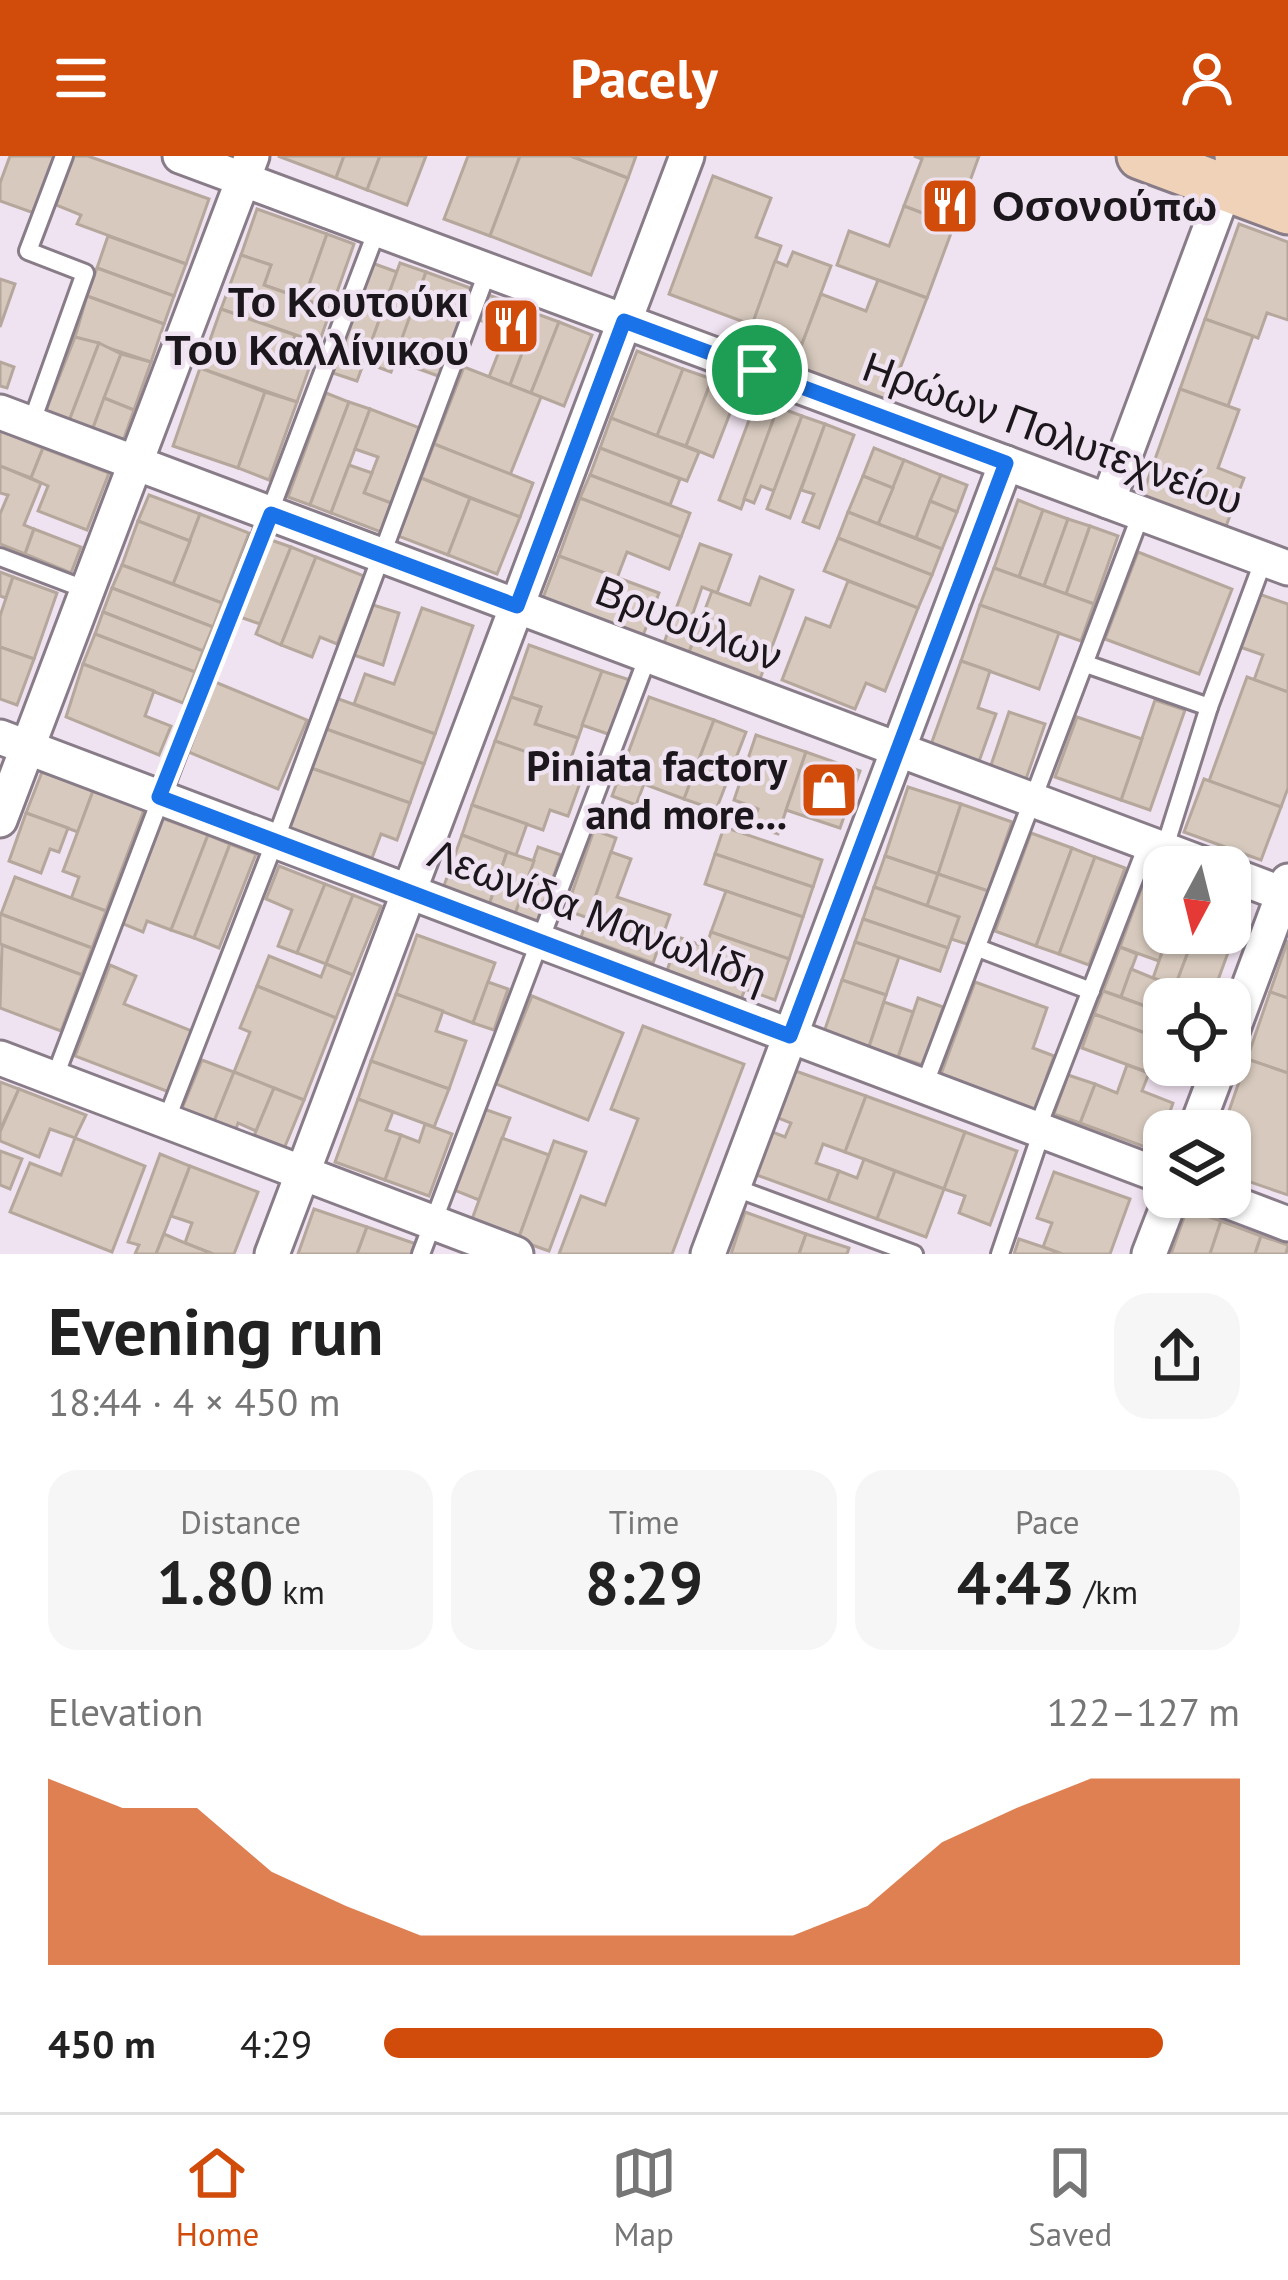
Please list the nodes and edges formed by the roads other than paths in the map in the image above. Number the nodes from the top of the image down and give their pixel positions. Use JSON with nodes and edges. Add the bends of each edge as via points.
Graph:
{"nodes":[{"id":1,"x":64,"y":156,"type":"edge"},
{"id":2,"x":180,"y":156,"type":"edge"},
{"id":3,"x":687,"y":156,"type":"edge"},
{"id":4,"x":1140,"y":156,"type":"edge"},
{"id":5,"x":248,"y":168,"type":"edge"},
{"id":6,"x":1232,"y":172,"type":"edge"},
{"id":7,"x":1288,"y":175,"type":"edge"},
{"id":8,"x":1288,"y":211,"type":"edge"},
{"id":9,"x":377,"y":230,"type":"junction"},
{"id":10,"x":488,"y":270,"type":"junction"},
{"id":11,"x":624,"y":321,"type":"junction"},
{"id":12,"x":16,"y":418,"type":"edge"},
{"id":13,"x":1006,"y":463,"type":"junction"},
{"id":14,"x":136,"y":464,"type":"junction"},
{"id":15,"x":1108,"y":501,"type":"junction"},
{"id":16,"x":271,"y":514,"type":"junction"},
{"id":17,"x":1141,"y":514,"type":"junction"},
{"id":18,"x":382,"y":556,"type":"junction"},
{"id":19,"x":0,"y":557,"type":"edge"},
{"id":20,"x":1276,"y":564,"type":"edge"},
{"id":21,"x":88,"y":590,"type":"junction"},
{"id":22,"x":517,"y":606,"type":"junction"},
{"id":23,"x":648,"y":656,"type":"junction"},
{"id":24,"x":1086,"y":664,"type":"junction"},
{"id":25,"x":1209,"y":706,"type":"junction"},
{"id":26,"x":14,"y":742,"type":"edge"},
{"id":27,"x":898,"y":749,"type":"junction"},
{"id":28,"x":159,"y":797,"type":"junction"},
{"id":29,"x":1035,"y":801,"type":"junction"},
{"id":30,"x":0,"y":820,"type":"edge"},
{"id":31,"x":275,"y":841,"type":"junction"},
{"id":32,"x":1156,"y":846,"type":"joint"},
{"id":33,"x":1143,"y":875,"type":"edge"},
{"id":34,"x":1251,"y":880,"type":"edge"},
{"id":35,"x":1286,"y":890,"type":"edge"},
{"id":36,"x":409,"y":892,"type":"junction"},
{"id":37,"x":542,"y":941,"type":"junction"},
{"id":38,"x":978,"y":948,"type":"junction"},
{"id":39,"x":1251,"y":982,"type":"edge"},
{"id":40,"x":1090,"y":991,"type":"junction"},
{"id":41,"x":790,"y":1036,"type":"junction"},
{"id":42,"x":0,"y":1058,"type":"edge"},
{"id":43,"x":54,"y":1078,"type":"junction"},
{"id":44,"x":924,"y":1086,"type":"junction"},
{"id":45,"x":166,"y":1121,"type":"junction"},
{"id":46,"x":1040,"y":1130,"type":"junction"},
{"id":47,"x":1143,"y":1169,"type":"edge"},
{"id":48,"x":303,"y":1173,"type":"junction"},
{"id":49,"x":733,"y":1187,"type":"junction"},
{"id":50,"x":1251,"y":1210,"type":"edge"},
{"id":51,"x":1163,"y":1218,"type":"edge"},
{"id":52,"x":1288,"y":1224,"type":"edge"},
{"id":53,"x":427,"y":1238,"type":"edge"},
{"id":54,"x":272,"y":1254,"type":"edge"},
{"id":55,"x":516,"y":1254,"type":"edge"},
{"id":56,"x":708,"y":1254,"type":"edge"},
{"id":57,"x":914,"y":1254,"type":"edge"},
{"id":58,"x":1000,"y":1254,"type":"edge"},
{"id":59,"x":1149,"y":1254,"type":"edge"}],
"edges":[{"from":1,"to":12,"type":"lane","via":[[28,250],[85,273]]},
{"from":2,"to":5,"type":"street","name":"Ηρώων Πολυτεχνείου"},
{"from":3,"to":11,"type":"street"},
{"from":4,"to":6,"type":"main road"},
{"from":5,"to":9,"type":"street","name":"Ηρώων Πολυτεχνείου"},
{"from":5,"to":14,"type":"street"},
{"from":6,"to":7,"type":"main road"},
{"from":6,"to":8,"type":"main road"},
{"from":6,"to":15,"type":"street"},
{"from":9,"to":10,"type":"street","name":"Ηρώων Πολυτεχνείου"},
{"from":9,"to":16,"type":"lane"},
{"from":10,"to":11,"type":"street","name":"Ηρώων Πολυτεχνείου"},
{"from":10,"to":18,"type":"lane"},
{"from":11,"to":13,"type":"street","name":"Ηρώων Πολυτεχνείου"},
{"from":11,"to":22,"type":"street"},
{"from":12,"to":14,"type":"street","name":"Βρυούλων"},
{"from":13,"to":15,"type":"street","name":"Ηρώων Πολυτεχνείου"},
{"from":13,"to":27,"type":"street"},
{"from":14,"to":16,"type":"street","name":"Βρυούλων"},
{"from":14,"to":21,"type":"street"},
{"from":15,"to":17,"type":"street","name":"Ηρώων Πολυτεχνείου"},
{"from":16,"to":18,"type":"street","name":"Βρυούλων"},
{"from":16,"to":28,"type":"lane"},
{"from":17,"to":20,"type":"street","name":"Ηρώων Πολυτεχνείου"},
{"from":17,"to":24,"type":"lane"},
{"from":18,"to":22,"type":"street","name":"Βρυούλων"},
{"from":18,"to":31,"type":"lane"},
{"from":19,"to":21,"type":"lane"},
{"from":20,"to":25,"type":"lane"},
{"from":21,"to":26,"type":"street"},
{"from":22,"to":23,"type":"street","name":"Βρυούλων"},
{"from":22,"to":36,"type":"street"},
{"from":23,"to":27,"type":"street","name":"Βρυούλων"},
{"from":23,"to":37,"type":"lane"},
{"from":24,"to":25,"type":"lane"},
{"from":24,"to":29,"type":"lane"},
{"from":25,"to":32,"type":"lane"},
{"from":26,"to":28,"type":"street","name":"Λεωνίδα Μανωλίδη"},
{"from":26,"to":30,"type":"street"},
{"from":27,"to":29,"type":"street","name":"Βρυούλων"},
{"from":27,"to":41,"type":"street"},
{"from":28,"to":31,"type":"street","name":"Λεωνίδα Μανωλίδη"},
{"from":28,"to":43,"type":"lane"},
{"from":29,"to":32,"type":"street","name":"Βρυούλων"},
{"from":29,"to":38,"type":"lane"},
{"from":31,"to":36,"type":"street","name":"Λεωνίδα Μανωλίδη"},
{"from":31,"to":45,"type":"lane"},
{"from":33,"to":40,"type":"lane"},
{"from":34,"to":35,"type":"street"},
{"from":35,"to":39,"type":"street"},
{"from":36,"to":37,"type":"street","name":"Λεωνίδα Μανωλίδη"},
{"from":36,"to":48,"type":"street"},
{"from":37,"to":41,"type":"street","name":"Λεωνίδα Μανωλίδη"},
{"from":37,"to":53,"type":"lane"},
{"from":38,"to":40,"type":"lane"},
{"from":38,"to":44,"type":"lane"},
{"from":40,"to":46,"type":"lane"},
{"from":41,"to":44,"type":"street","name":"Λεωνίδα Μανωλίδη"},
{"from":41,"to":49,"type":"street"},
{"from":42,"to":43,"type":"street"},
{"from":43,"to":45,"type":"street"},
{"from":44,"to":46,"type":"street","name":"Λεωνίδα Μανωλίδη"},
{"from":45,"to":48,"type":"street"},
{"from":46,"to":47,"type":"street","name":"Λεωνίδα Μανωλίδη"},
{"from":46,"to":58,"type":"lane"},
{"from":48,"to":53,"type":"street"},
{"from":48,"to":54,"type":"street"},
{"from":49,"to":56,"type":"street"},
{"from":49,"to":57,"type":"lane"},
{"from":50,"to":52,"type":"street"},
{"from":51,"to":59,"type":"street"},
{"from":53,"to":55,"type":"street"}]}
